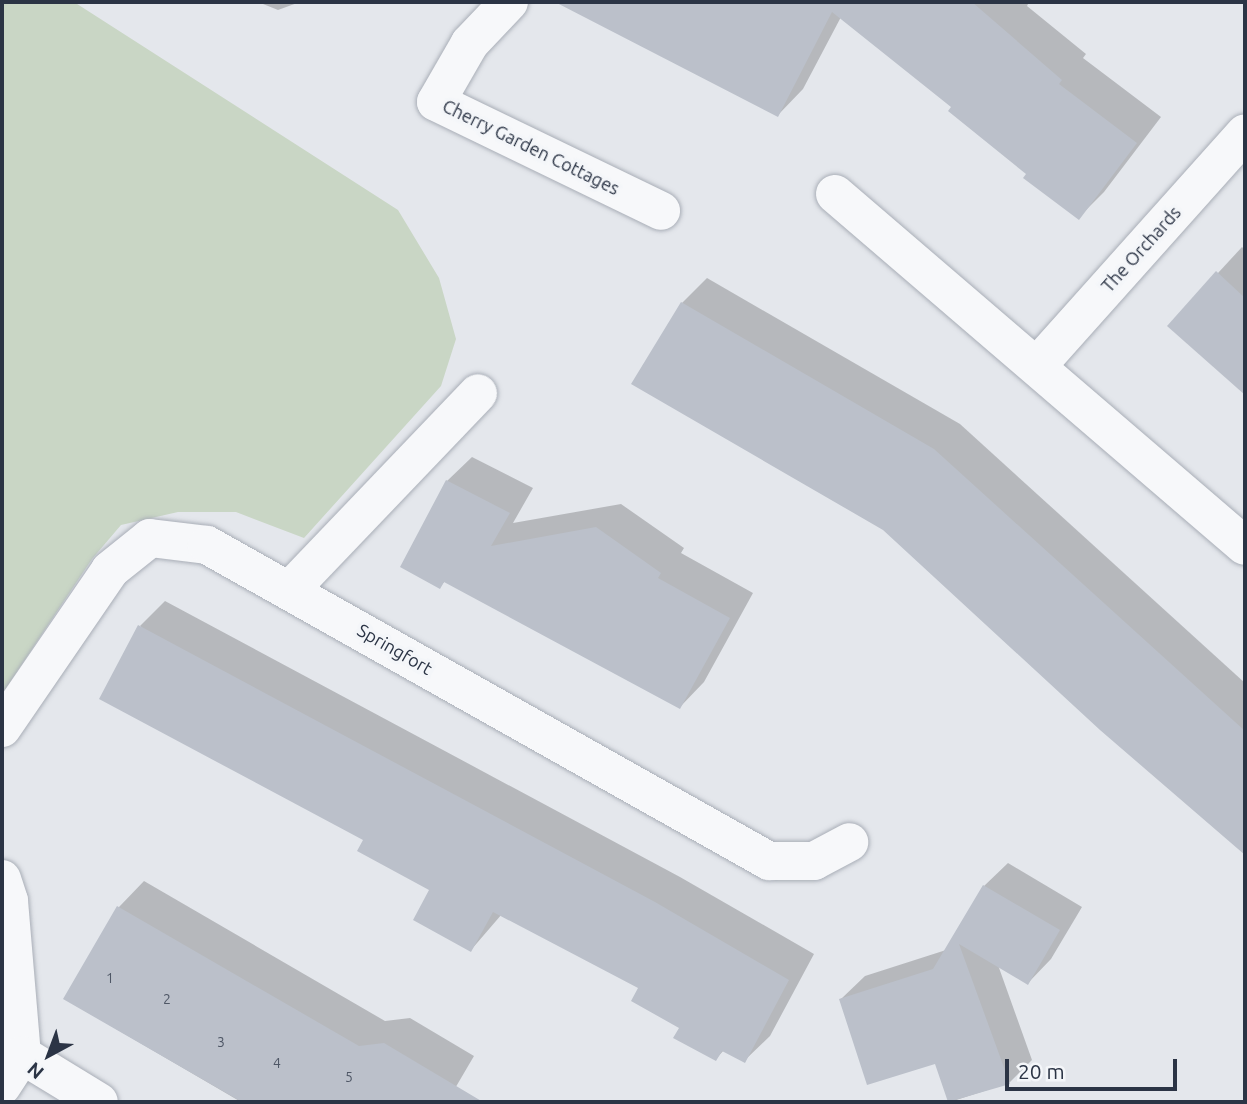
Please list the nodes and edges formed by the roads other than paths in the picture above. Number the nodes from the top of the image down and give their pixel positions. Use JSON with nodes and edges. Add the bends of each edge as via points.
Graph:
{"nodes":[{"id":1,"x":509,"y":2,"type":"edge"},
{"id":2,"x":1245,"y":133,"type":"edge"},
{"id":3,"x":835,"y":194,"type":"dead end"},
{"id":4,"x":661,"y":211,"type":"dead end"},
{"id":5,"x":1037,"y":366,"type":"junction"},
{"id":6,"x":478,"y":393,"type":"dead end"},
{"id":7,"x":1245,"y":546,"type":"edge"},
{"id":8,"x":290,"y":590,"type":"junction"},
{"id":9,"x":2,"y":728,"type":"edge"},
{"id":10,"x":849,"y":842,"type":"dead end"},
{"id":11,"x":2,"y":878,"type":"edge"},
{"id":12,"x":12,"y":1070,"type":"edge"},
{"id":13,"x":99,"y":1102,"type":"edge"}],
"edges":[{"from":1,"to":4,"type":"street","name":"Cherry Garden Cottages","via":[[470,43],[436,102]]},
{"from":2,"to":5,"type":"street","name":"The Orchards"},
{"from":3,"to":5,"type":"street"},
{"from":5,"to":7,"type":"street"},
{"from":6,"to":8,"type":"street"},
{"from":8,"to":9,"type":"street","name":"Springfort","via":[[207,545],[150,538],[110,570]]},
{"from":8,"to":10,"type":"street","name":"Springfort","via":[[769,861],[814,861]]},
{"from":11,"to":12,"type":"street","via":[[9,901]]},
{"from":12,"to":13,"type":"street"}]}
